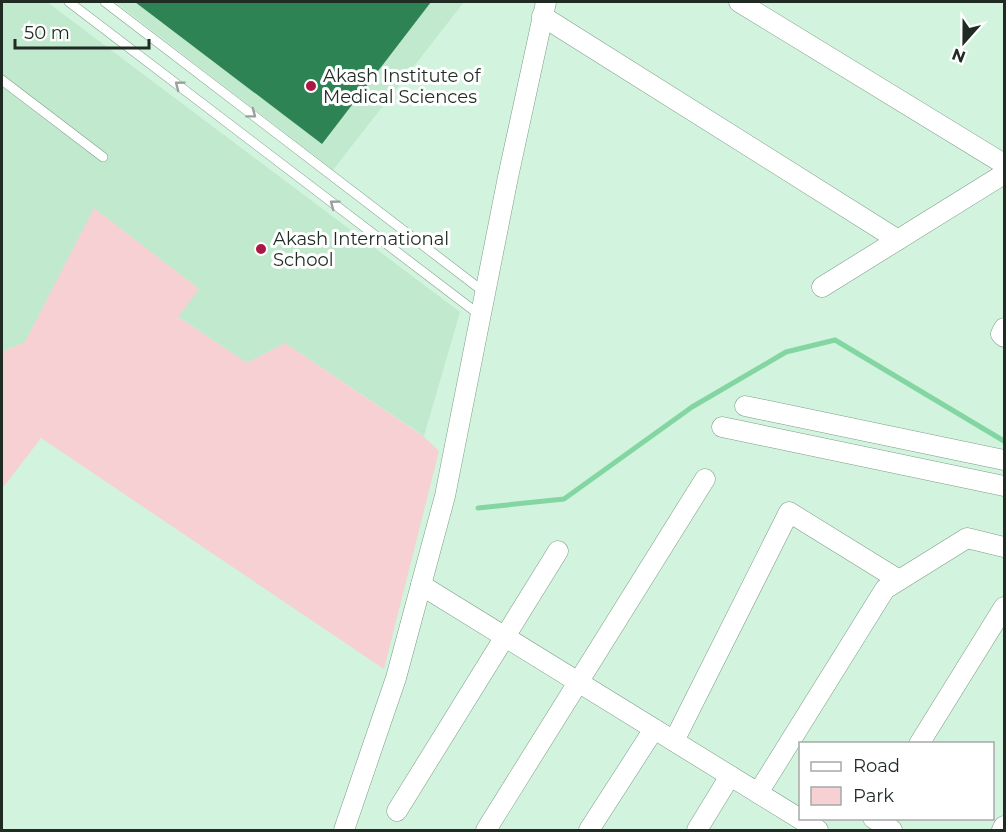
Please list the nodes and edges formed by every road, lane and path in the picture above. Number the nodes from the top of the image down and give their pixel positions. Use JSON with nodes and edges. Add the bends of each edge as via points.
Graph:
{"nodes":[{"id":1,"x":69,"y":2,"type":"edge"},
{"id":2,"x":105,"y":2,"type":"edge"},
{"id":3,"x":739,"y":2,"type":"edge"},
{"id":4,"x":544,"y":9,"type":"edge"},
{"id":5,"x":2,"y":80,"type":"edge"},
{"id":6,"x":103,"y":157,"type":"dead end"},
{"id":7,"x":1005,"y":164,"type":"edge"},
{"id":8,"x":1005,"y":174,"type":"edge"},
{"id":9,"x":898,"y":240,"type":"junction"},
{"id":10,"x":822,"y":287,"type":"dead end"},
{"id":11,"x":485,"y":293,"type":"junction"},
{"id":12,"x":481,"y":316,"type":"junction"},
{"id":13,"x":1005,"y":328,"type":"edge"},
{"id":14,"x":1005,"y":337,"type":"edge"},
{"id":15,"x":745,"y":406,"type":"dead end"},
{"id":16,"x":722,"y":427,"type":"dead end"},
{"id":17,"x":1005,"y":460,"type":"edge"},
{"id":18,"x":705,"y":479,"type":"dead end"},
{"id":19,"x":1005,"y":486,"type":"edge"},
{"id":20,"x":1005,"y":547,"type":"edge"},
{"id":21,"x":558,"y":551,"type":"dead end"},
{"id":22,"x":899,"y":580,"type":"junction"},
{"id":23,"x":421,"y":585,"type":"junction"},
{"id":24,"x":1005,"y":607,"type":"edge"},
{"id":25,"x":506,"y":638,"type":"junction"},
{"id":26,"x":579,"y":683,"type":"junction"},
{"id":27,"x":654,"y":729,"type":"junction"},
{"id":28,"x":674,"y":741,"type":"junction"},
{"id":29,"x":920,"y":742,"type":"edge"},
{"id":30,"x":730,"y":776,"type":"junction"},
{"id":31,"x":758,"y":793,"type":"junction"},
{"id":32,"x":397,"y":811,"type":"dead end"},
{"id":33,"x":799,"y":819,"type":"edge"},
{"id":34,"x":801,"y":820,"type":"edge"},
{"id":35,"x":875,"y":820,"type":"edge"},
{"id":36,"x":1005,"y":826,"type":"edge"},
{"id":37,"x":344,"y":831,"type":"edge"},
{"id":38,"x":486,"y":831,"type":"edge"},
{"id":39,"x":589,"y":831,"type":"edge"},
{"id":40,"x":697,"y":831,"type":"edge"},
{"id":41,"x":818,"y":831,"type":"edge"},
{"id":42,"x":892,"y":831,"type":"edge"},
{"id":43,"x":1002,"y":831,"type":"edge"}],
"edges":[{"from":12,"to":1,"type":"lane","one_way":true},
{"from":2,"to":11,"type":"lane","one_way":true},
{"from":3,"to":7,"type":"street"},
{"from":4,"to":9,"type":"street"},
{"from":4,"to":11,"type":"street"},
{"from":5,"to":6,"type":"lane"},
{"from":8,"to":9,"type":"street"},
{"from":9,"to":10,"type":"street"},
{"from":11,"to":12,"type":"street"},
{"from":12,"to":23,"type":"street","via":[[445,496]]},
{"from":13,"to":14,"type":"street","via":[[1001,334]]},
{"from":15,"to":17,"type":"street"},
{"from":16,"to":19,"type":"street"},
{"from":18,"to":26,"type":"street"},
{"from":20,"to":22,"type":"street","via":[[967,538]]},
{"from":21,"to":25,"type":"street"},
{"from":22,"to":28,"type":"street","via":[[789,512]]},
{"from":22,"to":31,"type":"street","via":[[885,589]]},
{"from":23,"to":25,"type":"street"},
{"from":23,"to":37,"type":"street","via":[[396,678]]},
{"from":24,"to":29,"type":"street"},
{"from":25,"to":26,"type":"street"},
{"from":25,"to":32,"type":"street"},
{"from":26,"to":27,"type":"street"},
{"from":26,"to":38,"type":"street"},
{"from":27,"to":28,"type":"street"},
{"from":27,"to":39,"type":"street"},
{"from":28,"to":30,"type":"street"},
{"from":30,"to":31,"type":"street"},
{"from":30,"to":40,"type":"street"},
{"from":31,"to":33,"type":"street"},
{"from":34,"to":41,"type":"street"},
{"from":35,"to":42,"type":"street"},
{"from":36,"to":43,"type":"street"}]}
